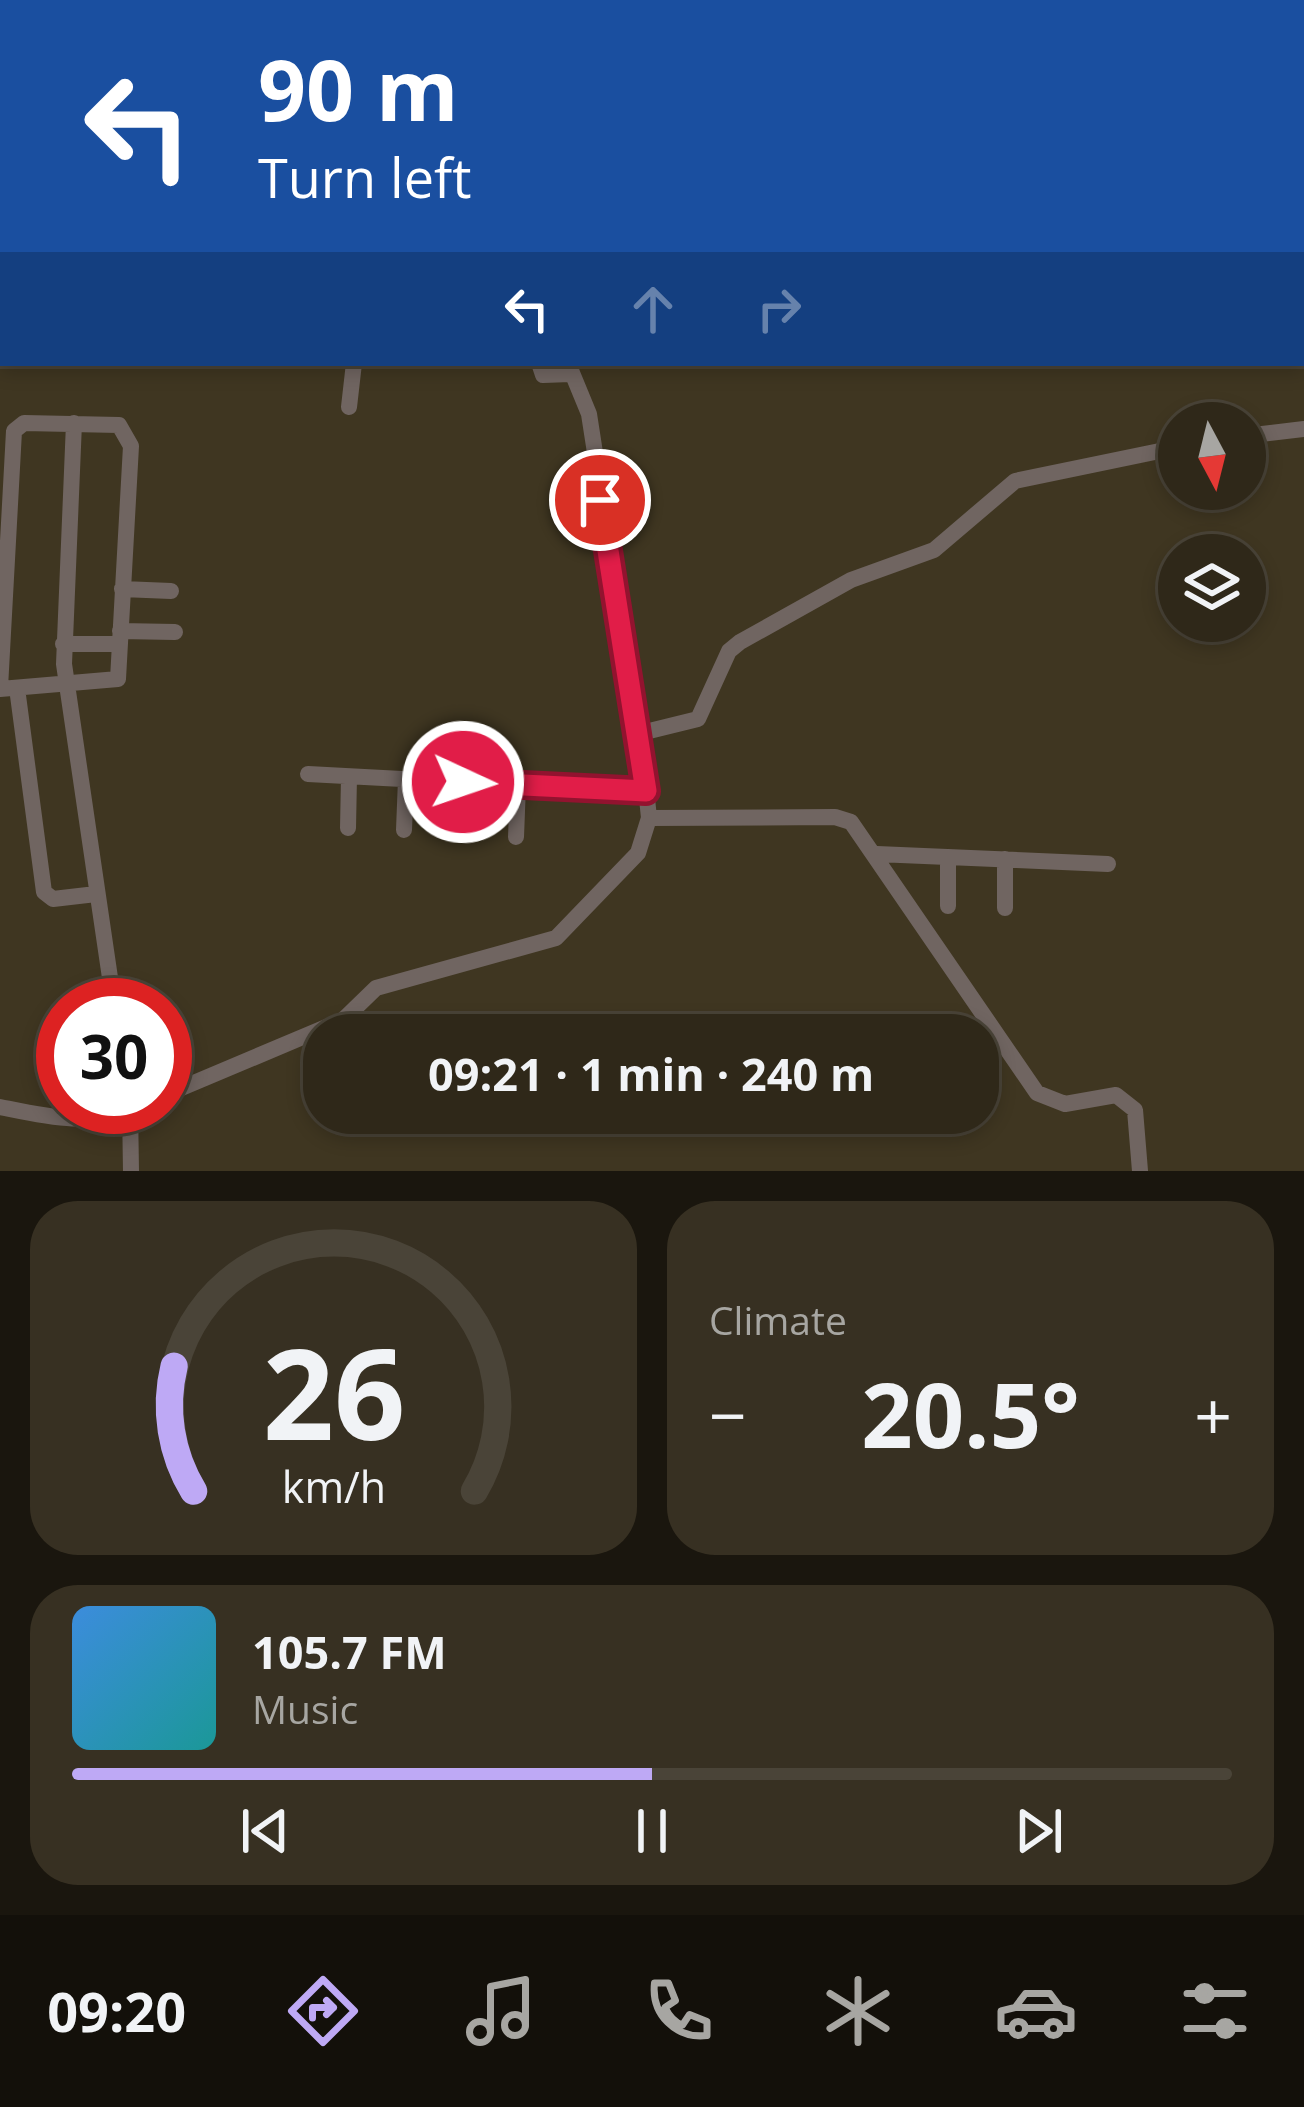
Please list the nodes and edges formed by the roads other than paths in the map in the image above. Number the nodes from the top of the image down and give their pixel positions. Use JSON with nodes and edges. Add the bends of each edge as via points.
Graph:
{"nodes":[{"id":1,"x":354,"y":366,"type":"edge"},
{"id":2,"x":540,"y":366,"type":"edge"},
{"id":3,"x":569,"y":369,"type":"edge"},
{"id":4,"x":349,"y":406,"type":"dead end"},
{"id":5,"x":74,"y":424,"type":"junction"},
{"id":6,"x":1304,"y":429,"type":"edge"},
{"id":7,"x":1266,"y":434,"type":"edge"},
{"id":8,"x":1158,"y":451,"type":"edge"},
{"id":9,"x":122,"y":589,"type":"junction"},
{"id":10,"x":171,"y":591,"type":"dead end"},
{"id":11,"x":175,"y":632,"type":"dead end"},
{"id":12,"x":120,"y":638,"type":"junction"},
{"id":13,"x":63,"y":644,"type":"junction"},
{"id":14,"x":66,"y":687,"type":"junction"},
{"id":15,"x":6,"y":688,"type":"edge"},
{"id":16,"x":638,"y":734,"type":"junction"},
{"id":17,"x":308,"y":775,"type":"dead end"},
{"id":18,"x":349,"y":777,"type":"junction"},
{"id":19,"x":406,"y":779,"type":"junction"},
{"id":20,"x":463,"y":782,"type":"junction"},
{"id":21,"x":518,"y":785,"type":"junction"},
{"id":22,"x":646,"y":791,"type":"junction"},
{"id":23,"x":649,"y":818,"type":"junction"},
{"id":24,"x":348,"y":827,"type":"dead end"},
{"id":25,"x":404,"y":830,"type":"dead end"},
{"id":26,"x":461,"y":833,"type":"dead end"},
{"id":27,"x":516,"y":837,"type":"dead end"},
{"id":28,"x":878,"y":854,"type":"junction"},
{"id":29,"x":948,"y":857,"type":"junction"},
{"id":30,"x":1005,"y":860,"type":"junction"},
{"id":31,"x":1108,"y":865,"type":"dead end"},
{"id":32,"x":96,"y":894,"type":"junction"},
{"id":33,"x":948,"y":906,"type":"dead end"},
{"id":34,"x":1005,"y":908,"type":"dead end"},
{"id":35,"x":110,"y":978,"type":"edge"},
{"id":36,"x":192,"y":1084,"type":"edge"},
{"id":37,"x":0,"y":1107,"type":"edge"},
{"id":38,"x":36,"y":1114,"type":"edge"},
{"id":39,"x":132,"y":1134,"type":"edge"},
{"id":40,"x":131,"y":1171,"type":"edge"},
{"id":41,"x":1140,"y":1171,"type":"edge"}],
"edges":[{"from":1,"to":4,"type":"street"},
{"from":2,"to":3,"type":"street","via":[[543,375]]},
{"from":3,"to":16,"type":"street","via":[[589,414]]},
{"from":5,"to":9,"type":"street","via":[[119,425],[130,437]]},
{"from":5,"to":13,"type":"street"},
{"from":5,"to":15,"type":"street","via":[[24,423],[14,431]]},
{"from":6,"to":7,"type":"street"},
{"from":8,"to":16,"type":"street","via":[[1015,481],[934,550],[851,580],[740,642],[698,719]]},
{"from":9,"to":10,"type":"street"},
{"from":9,"to":12,"type":"street"},
{"from":11,"to":12,"type":"street"},
{"from":12,"to":13,"type":"street"},
{"from":12,"to":14,"type":"street","via":[[118,679]]},
{"from":13,"to":14,"type":"street"},
{"from":14,"to":15,"type":"street"},
{"from":14,"to":32,"type":"street"},
{"from":15,"to":32,"type":"street","via":[[44,892],[53,899]]},
{"from":16,"to":22,"type":"street"},
{"from":17,"to":18,"type":"street"},
{"from":18,"to":19,"type":"street"},
{"from":18,"to":24,"type":"street"},
{"from":19,"to":20,"type":"street"},
{"from":19,"to":25,"type":"street"},
{"from":20,"to":21,"type":"street"},
{"from":20,"to":26,"type":"street"},
{"from":21,"to":22,"type":"street"},
{"from":21,"to":27,"type":"street"},
{"from":22,"to":23,"type":"street"},
{"from":23,"to":28,"type":"street","via":[[835,818],[862,832]]},
{"from":23,"to":36,"type":"street","via":[[638,853],[556,938],[376,988],[343,1020]]},
{"from":28,"to":29,"type":"street"},
{"from":28,"to":41,"type":"street","via":[[1037,1094],[1065,1104],[1116,1095],[1135,1110]]},
{"from":29,"to":30,"type":"street"},
{"from":29,"to":33,"type":"street"},
{"from":30,"to":31,"type":"street"},
{"from":30,"to":34,"type":"street"},
{"from":32,"to":35,"type":"street"},
{"from":37,"to":38,"type":"street"},
{"from":39,"to":40,"type":"street"}]}
